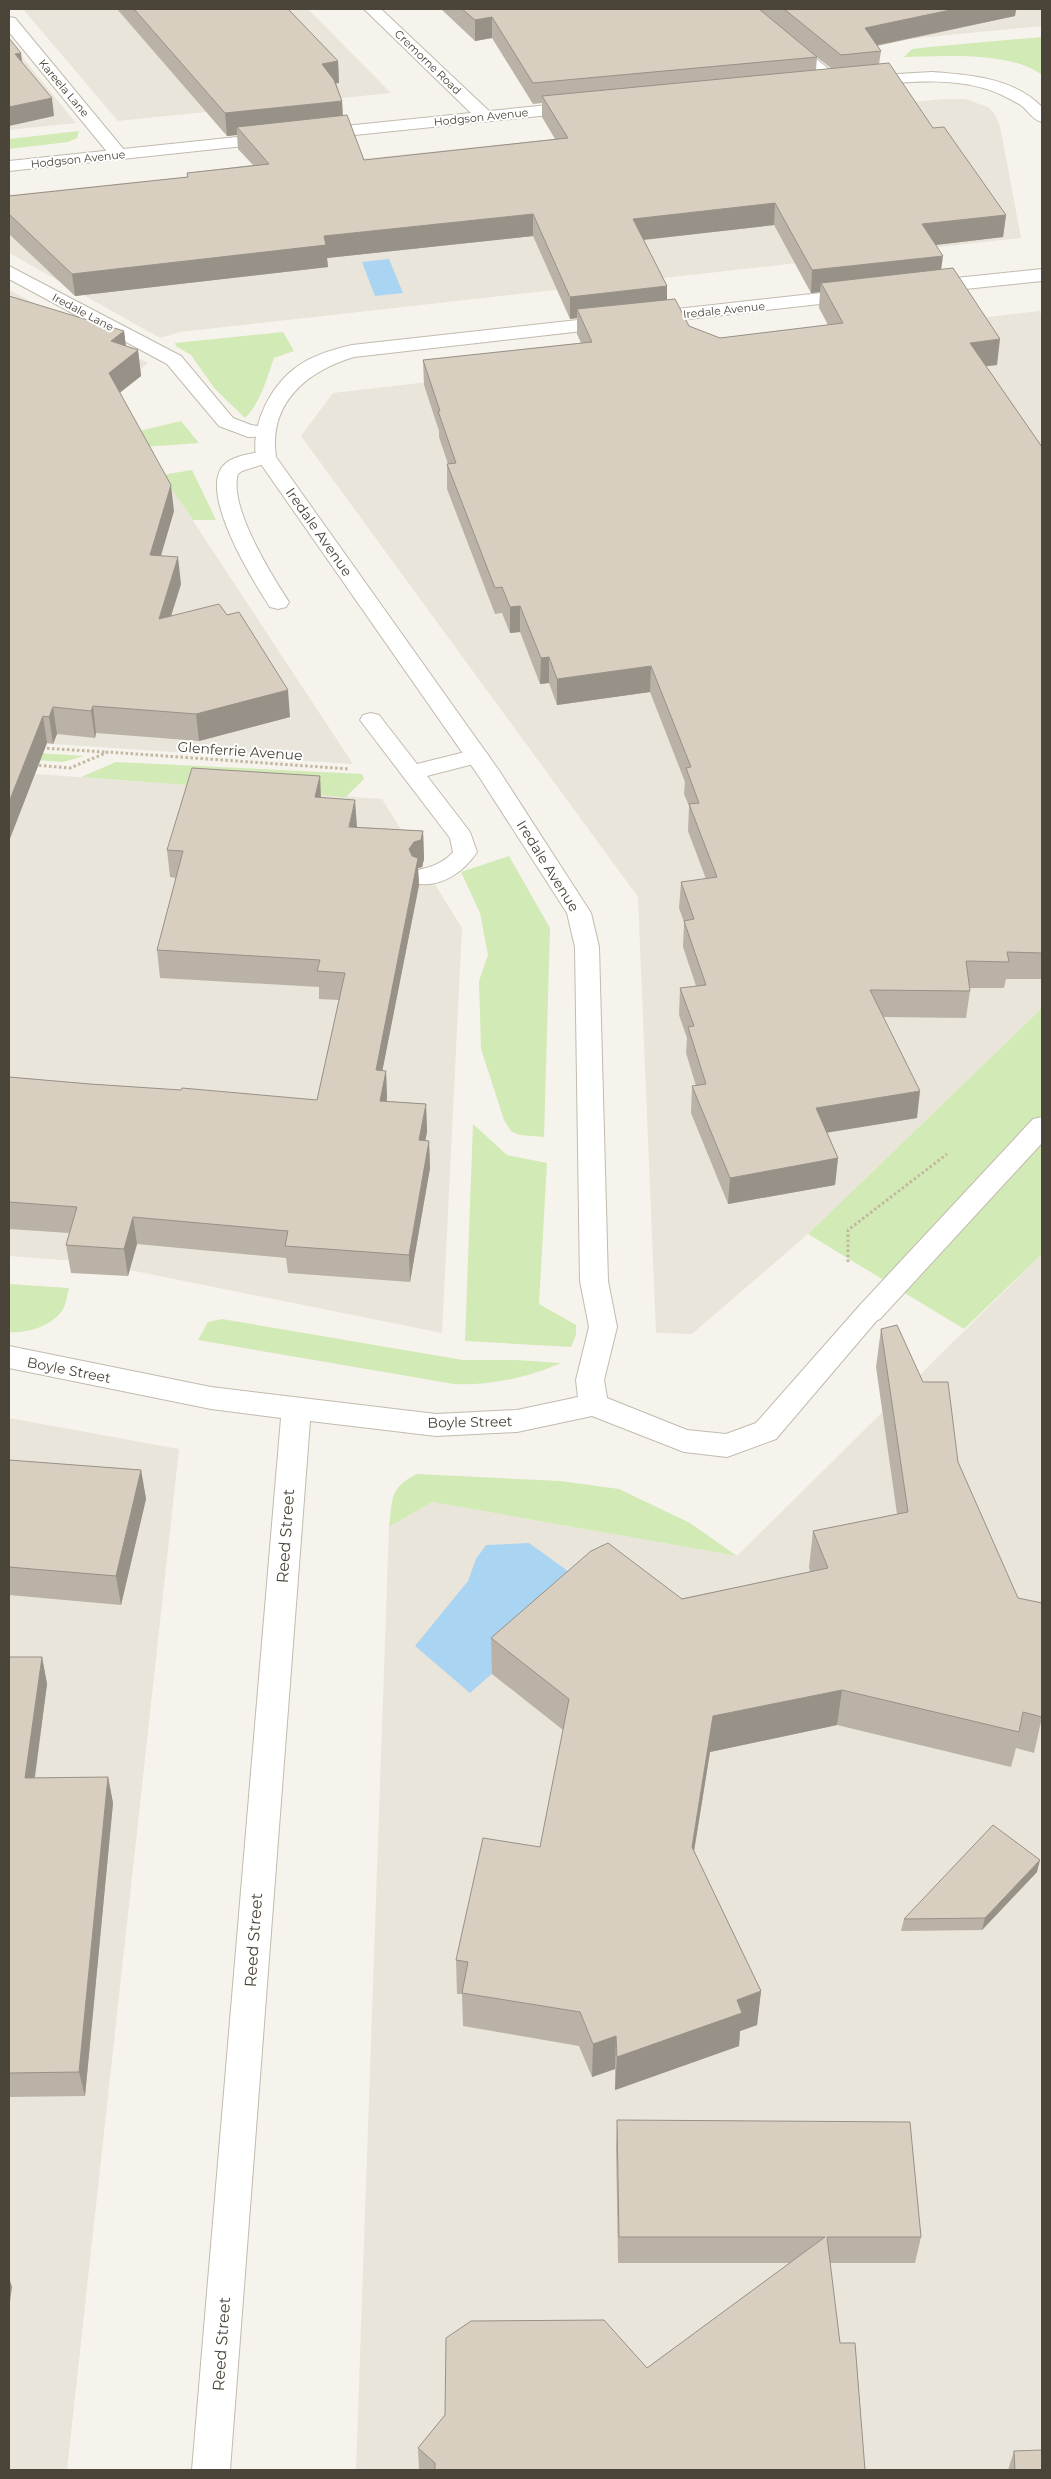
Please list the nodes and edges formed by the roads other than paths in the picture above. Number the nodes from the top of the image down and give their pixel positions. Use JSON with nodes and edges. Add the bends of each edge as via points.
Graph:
{"nodes":[{"id":1,"x":372,"y":9,"type":"edge"},
{"id":2,"x":745,"y":9,"type":"edge"},
{"id":3,"x":9,"y":22,"type":"edge"},
{"id":4,"x":835,"y":83,"type":"junction"},
{"id":5,"x":815,"y":84,"type":"edge"},
{"id":6,"x":601,"y":105,"type":"edge"},
{"id":7,"x":484,"y":116,"type":"junction"},
{"id":8,"x":1042,"y":118,"type":"edge"},
{"id":9,"x":119,"y":155,"type":"junction"},
{"id":10,"x":9,"y":166,"type":"edge"},
{"id":11,"x":9,"y":272,"type":"edge"},
{"id":12,"x":1042,"y":275,"type":"edge"},
{"id":13,"x":911,"y":289,"type":"edge"},
{"id":14,"x":872,"y":294,"type":"edge"},
{"id":15,"x":264,"y":432,"type":"junction"},
{"id":16,"x":266,"y":457,"type":"junction"},
{"id":17,"x":278,"y":602,"type":"dead end"},
{"id":18,"x":371,"y":720,"type":"dead end"},
{"id":19,"x":477,"y":756,"type":"junction"},
{"id":20,"x":414,"y":772,"type":"junction"},
{"id":21,"x":424,"y":877,"type":"dead end"},
{"id":22,"x":1042,"y":1126,"type":"edge"},
{"id":23,"x":9,"y":1357,"type":"edge"},
{"id":24,"x":593,"y":1405,"type":"junction"},
{"id":25,"x":296,"y":1410,"type":"junction"},
{"id":26,"x":211,"y":2470,"type":"edge"}],
"edges":[{"from":1,"to":7,"type":"street","name":"Cremorne Road"},
{"from":2,"to":4,"type":"street"},
{"from":3,"to":9,"type":"street","name":"Kareela Lane"},
{"from":4,"to":5,"type":"street"},
{"from":4,"to":8,"type":"street","via":[[922,77],[954,79],[1007,91],[1026,101]]},
{"from":6,"to":7,"type":"street","name":"Hodgson Avenue"},
{"from":7,"to":9,"type":"street","name":"Hodgson Avenue"},
{"from":9,"to":10,"type":"street","name":"Hodgson Avenue"},
{"from":11,"to":15,"type":"street","name":"Iredale Lane","via":[[174,360],[226,422],[248,431]]},
{"from":12,"to":13,"type":"street"},
{"from":14,"to":15,"type":"street","name":"Iredale Avenue","via":[[352,351],[329,358],[296,376],[283,393]]},
{"from":15,"to":16,"type":"street"},
{"from":16,"to":17,"type":"street","via":[[238,465],[228,474],[226,485],[234,524],[252,563]]},
{"from":16,"to":19,"type":"street","name":"Iredale Avenue"},
{"from":18,"to":20,"type":"street"},
{"from":19,"to":20,"type":"street"},
{"from":19,"to":24,"type":"street","name":"Iredale Avenue","via":[[579,912],[587,947],[594,1281],[603,1328],[590,1380]]},
{"from":20,"to":21,"type":"street","via":[[462,837],[465,852],[459,862],[448,870]]},
{"from":22,"to":24,"type":"street","via":[[870,1312],[766,1431],[727,1446],[684,1441]]},
{"from":23,"to":25,"type":"street","name":"Boyle Street","via":[[211,1398]]},
{"from":24,"to":25,"type":"street","name":"Boyle Street","via":[[517,1421],[436,1425]]},
{"from":25,"to":26,"type":"street","name":"Reed Street"}]}
